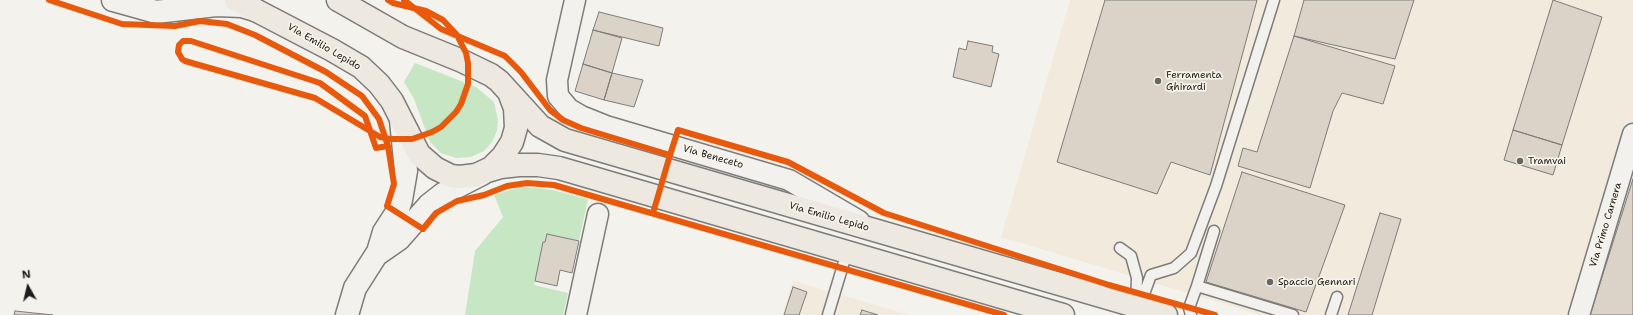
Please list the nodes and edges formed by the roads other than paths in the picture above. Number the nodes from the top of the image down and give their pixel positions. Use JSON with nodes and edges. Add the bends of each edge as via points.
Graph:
{"nodes":[{"id":1,"x":113,"y":0,"type":"edge"},
{"id":2,"x":236,"y":0,"type":"edge"},
{"id":3,"x":338,"y":0,"type":"edge"},
{"id":4,"x":576,"y":0,"type":"edge"},
{"id":5,"x":1274,"y":0,"type":"edge"},
{"id":6,"x":257,"y":11,"type":"junction"},
{"id":7,"x":503,"y":86,"type":"junction"},
{"id":8,"x":397,"y":110,"type":"junction"},
{"id":9,"x":1633,"y":134,"type":"edge"},
{"id":10,"x":484,"y":172,"type":"junction"},
{"id":11,"x":598,"y":214,"type":"dead end"},
{"id":12,"x":1214,"y":231,"type":"dead end"},
{"id":13,"x":890,"y":235,"type":"junction"},
{"id":14,"x":1120,"y":248,"type":"dead end"},
{"id":15,"x":847,"y":252,"type":"junction"},
{"id":16,"x":376,"y":255,"type":"junction"},
{"id":17,"x":1196,"y":286,"type":"junction"},
{"id":18,"x":1337,"y":297,"type":"dead end"},
{"id":19,"x":1136,"y":306,"type":"junction"},
{"id":20,"x":347,"y":315,"type":"edge"},
{"id":21,"x":576,"y":315,"type":"edge"},
{"id":22,"x":828,"y":315,"type":"edge"},
{"id":23,"x":1063,"y":315,"type":"edge"},
{"id":24,"x":1166,"y":315,"type":"edge"},
{"id":25,"x":1191,"y":315,"type":"edge"},
{"id":26,"x":1293,"y":315,"type":"edge"},
{"id":27,"x":1331,"y":315,"type":"edge"},
{"id":28,"x":1579,"y":315,"type":"edge"}],
"edges":[{"from":1,"to":6,"type":"street","name":"Via Emilio Lepido","via":[[156,12],[221,5],[242,6]]},
{"from":2,"to":6,"type":"main road","name":"Via Emilio Lepido"},
{"from":3,"to":7,"type":"main road","name":"Via Emilio Lepido","via":[[403,37],[474,66]]},
{"from":4,"to":13,"type":"street","name":"Via Beneceto","via":[[556,86],[561,100],[574,112],[606,126],[789,180],[853,218]]},
{"from":5,"to":19,"type":"lane","via":[[1216,186],[1191,253],[1174,268],[1151,275]]},
{"from":6,"to":8,"type":"main road","name":"Via Emilio Lepido","via":[[360,68],[378,84]]},
{"from":7,"to":10,"type":"main road","name":"Via Emilio Lepido","via":[[515,108],[514,135],[503,156]]},
{"from":7,"to":13,"type":"main road","name":"Via Emilio Lepido","via":[[540,126],[565,140]]},
{"from":8,"to":10,"type":"main road","name":"Via Emilio Lepido","via":[[419,154],[434,168],[460,177]]},
{"from":8,"to":16,"type":"street","via":[[404,140],[404,190],[397,212],[384,232]]},
{"from":9,"to":28,"type":"street","name":"Via Primo Carnera"},
{"from":10,"to":15,"type":"main road","name":"Via Emilio Lepido","via":[[519,165],[559,168]]},
{"from":10,"to":16,"type":"street","via":[[444,194],[430,205],[399,239]]},
{"from":11,"to":21,"type":"street"},
{"from":12,"to":17,"type":"lane"},
{"from":13,"to":19,"type":"main road","name":"Via Emilio Lepido"},
{"from":14,"to":19,"type":"lane","via":[[1131,256],[1135,270]]},
{"from":15,"to":22,"type":"lane"},
{"from":15,"to":23,"type":"main road","name":"Via Emilio Lepido"},
{"from":16,"to":20,"type":"street","via":[[355,288]]},
{"from":17,"to":25,"type":"lane","via":[[1189,308]]},
{"from":17,"to":26,"type":"lane"},
{"from":18,"to":27,"type":"lane"},
{"from":19,"to":24,"type":"main road","name":"Via Emilio Lepido"}]}
